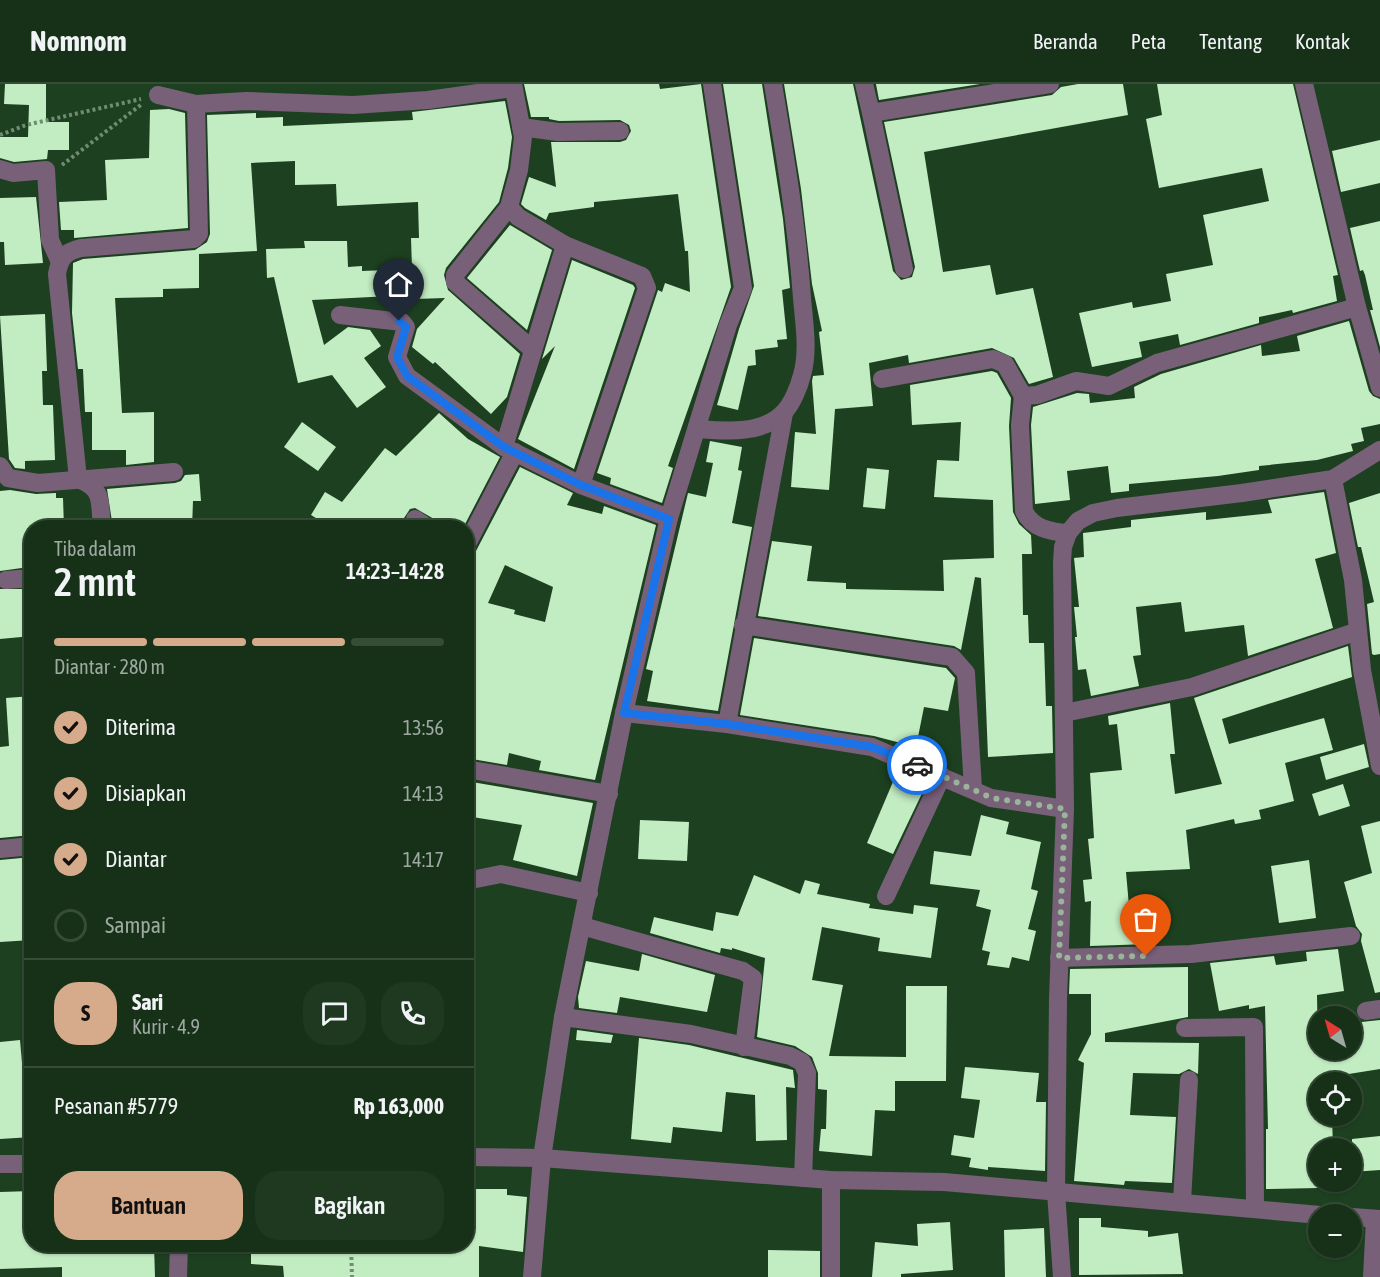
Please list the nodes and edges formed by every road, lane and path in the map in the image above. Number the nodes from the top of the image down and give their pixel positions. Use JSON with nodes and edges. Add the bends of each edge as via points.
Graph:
{"nodes":[{"id":1,"x":712,"y":84,"type":"edge"},
{"id":2,"x":773,"y":84,"type":"edge"},
{"id":3,"x":864,"y":84,"type":"edge"},
{"id":4,"x":1050,"y":84,"type":"edge"},
{"id":5,"x":1304,"y":84,"type":"edge"},
{"id":6,"x":513,"y":86,"type":"edge"},
{"id":7,"x":966,"y":91,"type":"edge"},
{"id":8,"x":158,"y":95,"type":"junction"},
{"id":9,"x":196,"y":104,"type":"junction"},
{"id":10,"x":871,"y":113,"type":"junction"},
{"id":11,"x":521,"y":127,"type":"junction"},
{"id":12,"x":620,"y":131,"type":"dead end"},
{"id":13,"x":0,"y":135,"type":"edge"},
{"id":14,"x":0,"y":169,"type":"edge"},
{"id":15,"x":46,"y":170,"type":"junction"},
{"id":16,"x":509,"y":207,"type":"junction"},
{"id":17,"x":565,"y":245,"type":"junction"},
{"id":18,"x":59,"y":260,"type":"junction"},
{"id":19,"x":904,"y":269,"type":"dead end"},
{"id":20,"x":1357,"y":307,"type":"junction"},
{"id":21,"x":340,"y":315,"type":"dead end"},
{"id":22,"x":533,"y":350,"type":"junction"},
{"id":23,"x":882,"y":379,"type":"dead end"},
{"id":24,"x":1380,"y":388,"type":"edge"},
{"id":25,"x":1023,"y":396,"type":"junction"},
{"id":26,"x":784,"y":413,"type":"junction"},
{"id":27,"x":697,"y":429,"type":"junction"},
{"id":28,"x":510,"y":450,"type":"junction"},
{"id":29,"x":1380,"y":450,"type":"edge"},
{"id":30,"x":0,"y":466,"type":"edge"},
{"id":31,"x":174,"y":472,"type":"dead end"},
{"id":32,"x":78,"y":478,"type":"junction"},
{"id":33,"x":1333,"y":479,"type":"junction"},
{"id":34,"x":581,"y":485,"type":"junction"},
{"id":35,"x":669,"y":519,"type":"junction"},
{"id":36,"x":101,"y":520,"type":"edge"},
{"id":37,"x":474,"y":529,"type":"edge"},
{"id":38,"x":1068,"y":533,"type":"junction"},
{"id":39,"x":24,"y":579,"type":"edge"},
{"id":40,"x":6,"y":580,"type":"dead end"},
{"id":41,"x":743,"y":625,"type":"junction"},
{"id":42,"x":1359,"y":631,"type":"junction"},
{"id":43,"x":624,"y":713,"type":"junction"},
{"id":44,"x":1064,"y":713,"type":"junction"},
{"id":45,"x":727,"y":724,"type":"junction"},
{"id":46,"x":1380,"y":766,"type":"edge"},
{"id":47,"x":474,"y":770,"type":"edge"},
{"id":48,"x":942,"y":776,"type":"junction"},
{"id":49,"x":973,"y":789,"type":"junction"},
{"id":50,"x":609,"y":794,"type":"junction"},
{"id":51,"x":1065,"y":809,"type":"junction"},
{"id":52,"x":24,"y":847,"type":"edge"},
{"id":53,"x":0,"y":849,"type":"edge"},
{"id":54,"x":474,"y":879,"type":"edge"},
{"id":55,"x":589,"y":893,"type":"junction"},
{"id":56,"x":886,"y":896,"type":"dead end"},
{"id":57,"x":582,"y":926,"type":"junction"},
{"id":58,"x":1351,"y":936,"type":"dead end"},
{"id":59,"x":1059,"y":958,"type":"junction"},
{"id":60,"x":563,"y":1017,"type":"junction"},
{"id":61,"x":1185,"y":1029,"type":"dead end"},
{"id":62,"x":744,"y":1047,"type":"junction"},
{"id":63,"x":1190,"y":1080,"type":"dead end"},
{"id":64,"x":474,"y":1157,"type":"edge"},
{"id":65,"x":542,"y":1158,"type":"junction"},
{"id":66,"x":0,"y":1164,"type":"edge"},
{"id":67,"x":24,"y":1164,"type":"edge"},
{"id":68,"x":802,"y":1178,"type":"junction"},
{"id":69,"x":831,"y":1180,"type":"junction"},
{"id":70,"x":1056,"y":1192,"type":"junction"},
{"id":71,"x":1182,"y":1201,"type":"junction"},
{"id":72,"x":1255,"y":1208,"type":"junction"},
{"id":73,"x":1308,"y":1214,"type":"edge"},
{"id":74,"x":1362,"y":1218,"type":"edge"},
{"id":75,"x":1377,"y":1219,"type":"edge"},
{"id":76,"x":179,"y":1252,"type":"edge"},
{"id":77,"x":351,"y":1252,"type":"edge"},
{"id":78,"x":178,"y":1277,"type":"edge"},
{"id":79,"x":352,"y":1277,"type":"edge"},
{"id":80,"x":532,"y":1277,"type":"edge"},
{"id":81,"x":831,"y":1277,"type":"edge"},
{"id":82,"x":1062,"y":1277,"type":"edge"},
{"id":83,"x":1372,"y":1277,"type":"edge"}],
"edges":[{"from":1,"to":27,"type":"street","via":[[743,288]]},
{"from":2,"to":26,"type":"street","via":[[790,185],[805,332],[803,375]]},
{"from":3,"to":10,"type":"street"},
{"from":4,"to":7,"type":"street"},
{"from":5,"to":20,"type":"street"},
{"from":6,"to":9,"type":"street","via":[[396,104]]},
{"from":6,"to":11,"type":"street"},
{"from":7,"to":10,"type":"street"},
{"from":8,"to":9,"type":"street"},
{"from":8,"to":13,"type":"path","via":[[26,125]]},
{"from":8,"to":15,"type":"path","via":[[133,109],[64,165]]},
{"from":9,"to":18,"type":"street","via":[[200,234],[194,239],[81,248]]},
{"from":10,"to":19,"type":"street"},
{"from":11,"to":12,"type":"street","via":[[558,132]]},
{"from":11,"to":16,"type":"street","via":[[522,157]]},
{"from":14,"to":15,"type":"street","via":[[13,173]]},
{"from":15,"to":18,"type":"street","via":[[50,240]]},
{"from":16,"to":17,"type":"street","via":[[518,217]]},
{"from":16,"to":22,"type":"street","via":[[455,275],[455,282]]},
{"from":17,"to":22,"type":"street"},
{"from":17,"to":34,"type":"street","via":[[642,276],[647,288]]},
{"from":18,"to":32,"type":"street","via":[[57,274]]},
{"from":20,"to":24,"type":"street"},
{"from":20,"to":25,"type":"street","via":[[1157,363],[1117,384],[1076,381]]},
{"from":21,"to":28,"type":"street","via":[[402,322],[406,327],[397,357],[407,376]]},
{"from":22,"to":28,"type":"street"},
{"from":23,"to":25,"type":"street","via":[[993,359],[1005,364]]},
{"from":25,"to":38,"type":"street","via":[[1020,425],[1024,511],[1039,527]]},
{"from":26,"to":27,"type":"street","via":[[744,430]]},
{"from":26,"to":41,"type":"street"},
{"from":27,"to":35,"type":"street"},
{"from":28,"to":34,"type":"street"},
{"from":28,"to":37,"type":"street"},
{"from":29,"to":33,"type":"street"},
{"from":30,"to":32,"type":"street","via":[[8,478],[17,482]]},
{"from":31,"to":32,"type":"street"},
{"from":32,"to":36,"type":"street","via":[[92,484],[99,493]]},
{"from":33,"to":38,"type":"street","via":[[1117,508],[1078,521]]},
{"from":33,"to":42,"type":"street"},
{"from":34,"to":35,"type":"street"},
{"from":35,"to":43,"type":"street"},
{"from":38,"to":44,"type":"street","via":[[1062,562]]},
{"from":39,"to":40,"type":"street"},
{"from":41,"to":45,"type":"street"},
{"from":41,"to":49,"type":"street","via":[[952,657],[966,673]]},
{"from":42,"to":44,"type":"street","via":[[1192,687]]},
{"from":42,"to":46,"type":"street","via":[[1362,670]]},
{"from":43,"to":45,"type":"street"},
{"from":43,"to":50,"type":"street"},
{"from":44,"to":51,"type":"street"},
{"from":45,"to":48,"type":"street","via":[[872,747]]},
{"from":47,"to":50,"type":"street"},
{"from":48,"to":49,"type":"street"},
{"from":48,"to":56,"type":"street"},
{"from":49,"to":51,"type":"street","via":[[992,798]]},
{"from":50,"to":55,"type":"street"},
{"from":51,"to":59,"type":"street"},
{"from":52,"to":53,"type":"street"},
{"from":54,"to":55,"type":"street","via":[[501,874]]},
{"from":55,"to":57,"type":"street"},
{"from":57,"to":60,"type":"street"},
{"from":57,"to":62,"type":"street","via":[[743,970],[753,978]]},
{"from":58,"to":59,"type":"street","via":[[1191,954]]},
{"from":59,"to":70,"type":"street"},
{"from":60,"to":62,"type":"street","via":[[692,1034]]},
{"from":60,"to":65,"type":"street"},
{"from":61,"to":72,"type":"street","via":[[1254,1027]]},
{"from":62,"to":68,"type":"street","via":[[790,1056],[805,1065]]},
{"from":63,"to":71,"type":"street"},
{"from":64,"to":65,"type":"street"},
{"from":65,"to":68,"type":"street"},
{"from":65,"to":80,"type":"street"},
{"from":66,"to":67,"type":"street"},
{"from":68,"to":69,"type":"street"},
{"from":69,"to":70,"type":"street","via":[[944,1182]]},
{"from":69,"to":81,"type":"street"},
{"from":70,"to":71,"type":"street"},
{"from":70,"to":82,"type":"street"},
{"from":71,"to":72,"type":"street"},
{"from":72,"to":73,"type":"street"},
{"from":74,"to":75,"type":"street"},
{"from":75,"to":83,"type":"street"},
{"from":76,"to":78,"type":"street"},
{"from":77,"to":79,"type":"path"}]}
